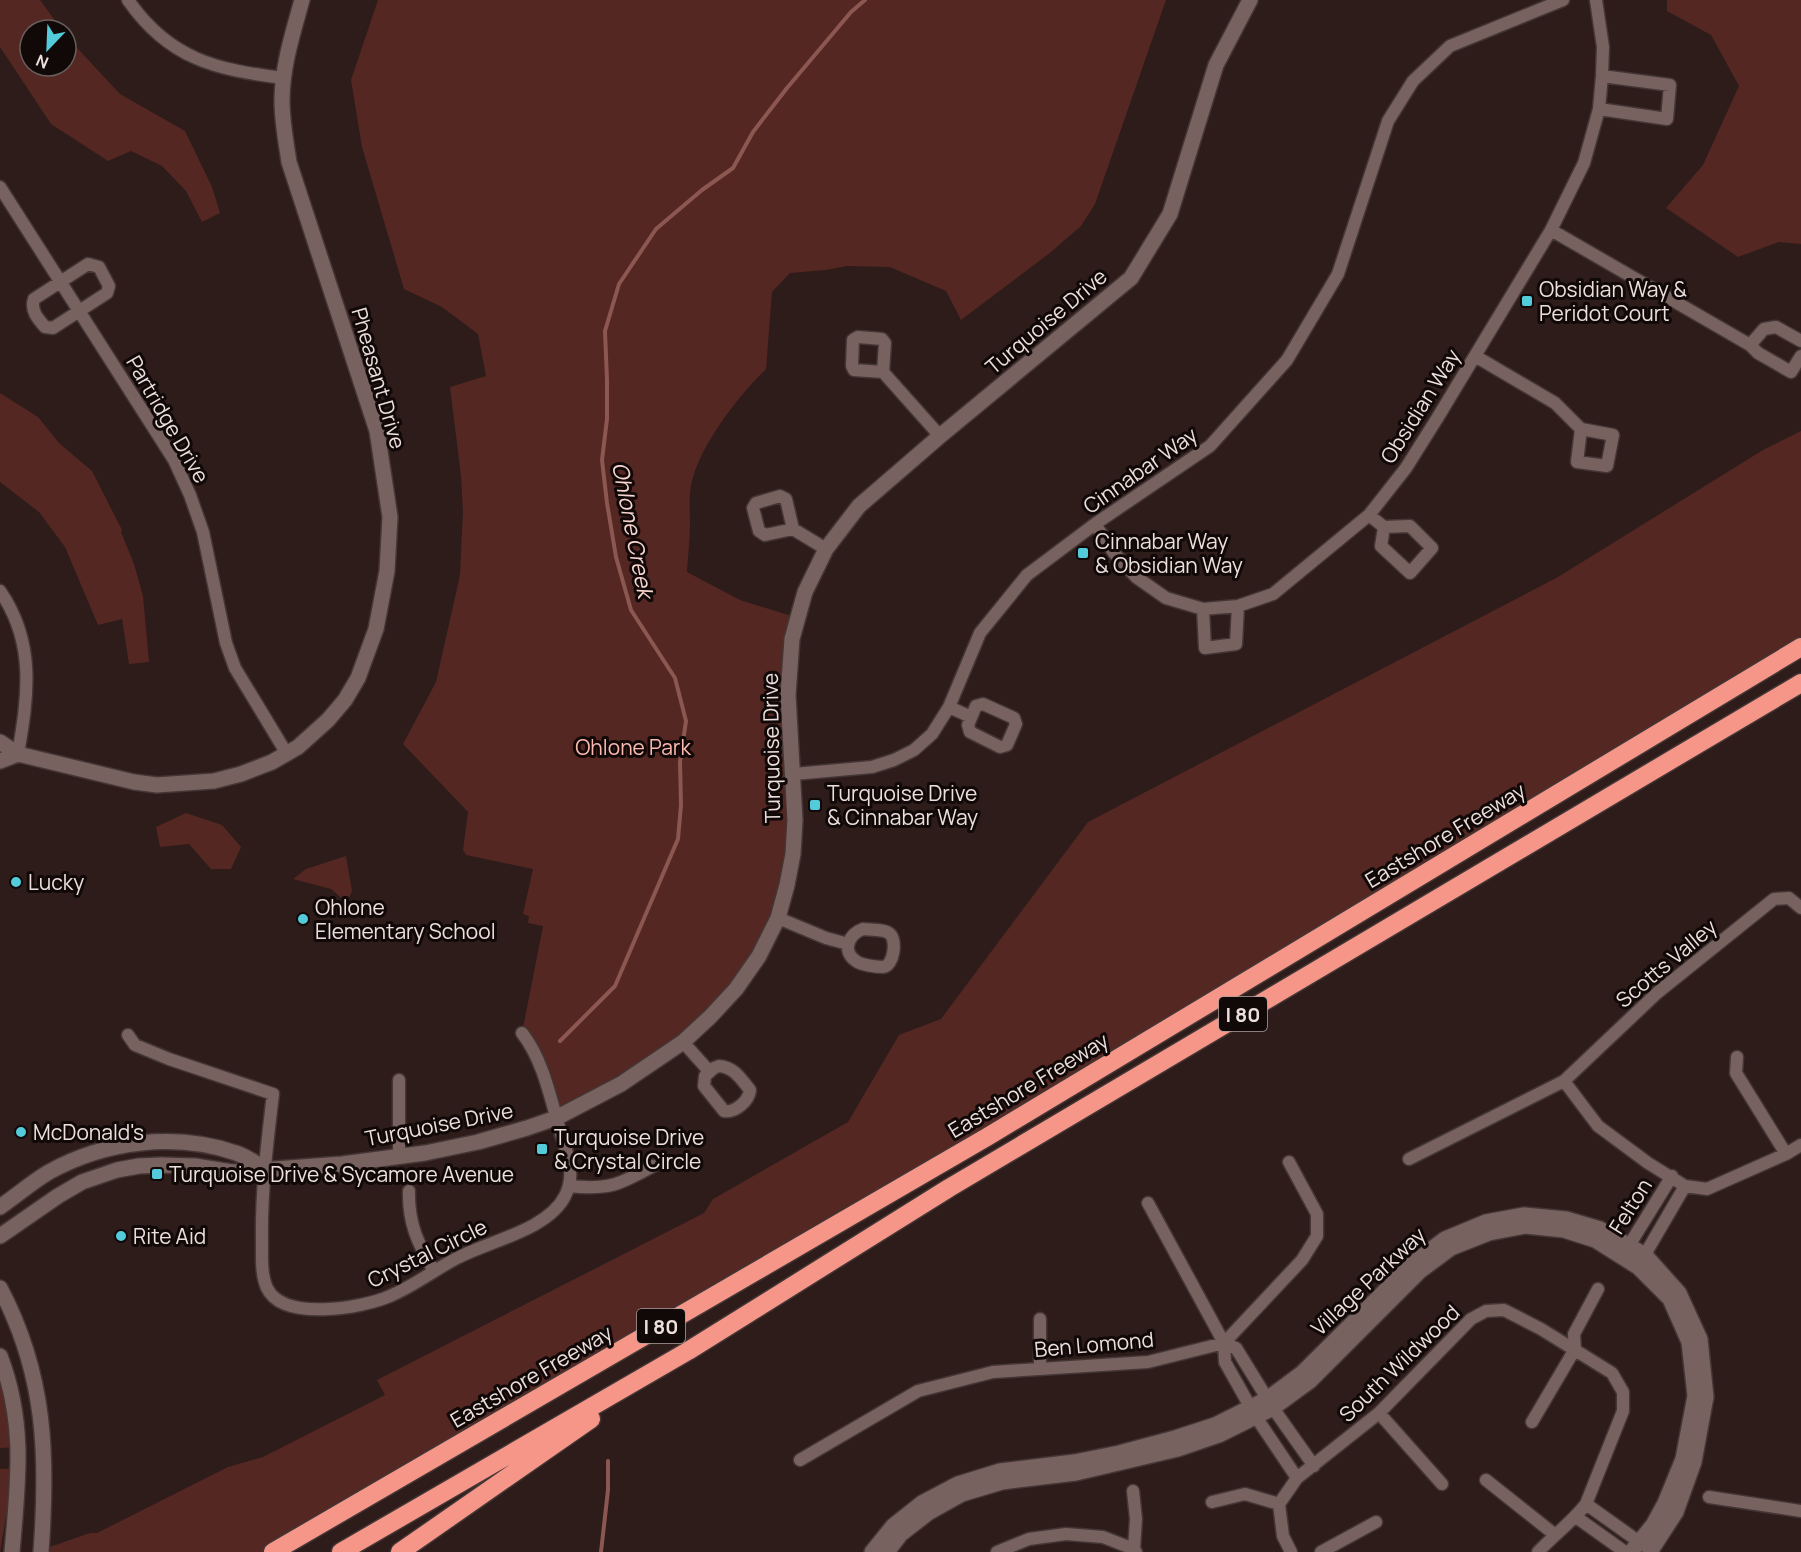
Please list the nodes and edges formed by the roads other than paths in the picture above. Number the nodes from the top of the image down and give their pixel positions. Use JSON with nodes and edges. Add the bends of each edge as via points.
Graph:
{"nodes":[{"id":1,"x":128,"y":0,"type":"edge"},
{"id":2,"x":302,"y":0,"type":"edge"},
{"id":3,"x":1250,"y":0,"type":"edge"},
{"id":4,"x":1563,"y":0,"type":"edge"},
{"id":5,"x":1596,"y":0,"type":"edge"},
{"id":6,"x":1602,"y":76,"type":"junction"},
{"id":7,"x":284,"y":78,"type":"junction"},
{"id":8,"x":1599,"y":109,"type":"junction"},
{"id":9,"x":0,"y":188,"type":"edge"},
{"id":10,"x":1551,"y":230,"type":"junction"},
{"id":11,"x":60,"y":281,"type":"junction"},
{"id":12,"x":80,"y":311,"type":"junction"},
{"id":13,"x":1801,"y":341,"type":"edge"},
{"id":14,"x":1750,"y":345,"type":"junction"},
{"id":15,"x":1475,"y":356,"type":"junction"},
{"id":16,"x":1801,"y":356,"type":"edge"},
{"id":17,"x":883,"y":372,"type":"dead end"},
{"id":18,"x":1581,"y":429,"type":"dead end"},
{"id":19,"x":940,"y":436,"type":"junction"},
{"id":20,"x":1369,"y":515,"type":"junction"},
{"id":21,"x":1095,"y":524,"type":"junction"},
{"id":22,"x":1384,"y":527,"type":"dead end"},
{"id":23,"x":793,"y":529,"type":"dead end"},
{"id":24,"x":826,"y":549,"type":"junction"},
{"id":25,"x":0,"y":591,"type":"edge"},
{"id":26,"x":1238,"y":606,"type":"junction"},
{"id":27,"x":1203,"y":609,"type":"junction"},
{"id":28,"x":1801,"y":647,"type":"edge"},
{"id":29,"x":1801,"y":683,"type":"edge"},
{"id":30,"x":949,"y":707,"type":"junction"},
{"id":31,"x":971,"y":717,"type":"dead end"},
{"id":32,"x":0,"y":742,"type":"edge"},
{"id":33,"x":18,"y":754,"type":"junction"},
{"id":34,"x":287,"y":754,"type":"junction"},
{"id":35,"x":0,"y":761,"type":"edge"},
{"id":36,"x":794,"y":774,"type":"junction"},
{"id":37,"x":1801,"y":908,"type":"edge"},
{"id":38,"x":778,"y":918,"type":"junction"},
{"id":39,"x":848,"y":944,"type":"dead end"},
{"id":40,"x":522,"y":1033,"type":"dead end"},
{"id":41,"x":128,"y":1035,"type":"dead end"},
{"id":42,"x":683,"y":1042,"type":"junction"},
{"id":43,"x":1737,"y":1057,"type":"dead end"},
{"id":44,"x":709,"y":1071,"type":"dead end"},
{"id":45,"x":399,"y":1080,"type":"dead end"},
{"id":46,"x":1564,"y":1081,"type":"junction"},
{"id":47,"x":556,"y":1118,"type":"junction"},
{"id":48,"x":1801,"y":1145,"type":"edge"},
{"id":49,"x":1786,"y":1154,"type":"junction"},
{"id":50,"x":399,"y":1156,"type":"junction"},
{"id":51,"x":1409,"y":1159,"type":"dead end"},
{"id":52,"x":1289,"y":1162,"type":"dead end"},
{"id":53,"x":653,"y":1166,"type":"dead end"},
{"id":54,"x":264,"y":1168,"type":"junction"},
{"id":55,"x":1672,"y":1176,"type":"junction"},
{"id":56,"x":569,"y":1186,"type":"junction"},
{"id":57,"x":1685,"y":1186,"type":"junction"},
{"id":58,"x":409,"y":1191,"type":"dead end"},
{"id":59,"x":1148,"y":1203,"type":"dead end"},
{"id":60,"x":0,"y":1207,"type":"edge"},
{"id":61,"x":0,"y":1236,"type":"edge"},
{"id":62,"x":1626,"y":1250,"type":"junction"},
{"id":63,"x":1641,"y":1261,"type":"junction"},
{"id":64,"x":434,"y":1271,"type":"junction"},
{"id":65,"x":0,"y":1288,"type":"edge"},
{"id":66,"x":1598,"y":1289,"type":"dead end"},
{"id":67,"x":1040,"y":1319,"type":"dead end"},
{"id":68,"x":1224,"y":1343,"type":"junction"},
{"id":69,"x":1575,"y":1349,"type":"junction"},
{"id":70,"x":688,"y":1351,"type":"junction"},
{"id":71,"x":0,"y":1356,"type":"edge"},
{"id":72,"x":1040,"y":1369,"type":"junction"},
{"id":73,"x":1270,"y":1404,"type":"junction"},
{"id":74,"x":1254,"y":1412,"type":"junction"},
{"id":75,"x":1379,"y":1413,"type":"junction"},
{"id":76,"x":1532,"y":1422,"type":"dead end"},
{"id":77,"x":800,"y":1460,"type":"dead end"},
{"id":78,"x":1314,"y":1466,"type":"junction"},
{"id":79,"x":1297,"y":1478,"type":"junction"},
{"id":80,"x":1486,"y":1480,"type":"dead end"},
{"id":81,"x":1442,"y":1484,"type":"dead end"},
{"id":82,"x":1132,"y":1491,"type":"dead end"},
{"id":83,"x":1709,"y":1497,"type":"dead end"},
{"id":84,"x":1212,"y":1502,"type":"dead end"},
{"id":85,"x":1279,"y":1504,"type":"junction"},
{"id":86,"x":1586,"y":1504,"type":"junction"},
{"id":87,"x":1801,"y":1511,"type":"edge"},
{"id":88,"x":1576,"y":1517,"type":"junction"},
{"id":89,"x":1376,"y":1522,"type":"dead end"},
{"id":90,"x":1554,"y":1534,"type":"junction"},
{"id":91,"x":1645,"y":1550,"type":"edge"},
{"id":92,"x":1135,"y":1551,"type":"edge"},
{"id":93,"x":12,"y":1552,"type":"edge"},
{"id":94,"x":41,"y":1552,"type":"edge"},
{"id":95,"x":273,"y":1552,"type":"edge"},
{"id":96,"x":341,"y":1552,"type":"edge"},
{"id":97,"x":400,"y":1552,"type":"edge"},
{"id":98,"x":872,"y":1552,"type":"edge"},
{"id":99,"x":887,"y":1552,"type":"edge"},
{"id":100,"x":997,"y":1552,"type":"edge"},
{"id":101,"x":1291,"y":1552,"type":"edge"},
{"id":102,"x":1321,"y":1552,"type":"edge"},
{"id":103,"x":1538,"y":1552,"type":"edge"},
{"id":104,"x":1625,"y":1552,"type":"edge"}],
"edges":[{"from":1,"to":7,"type":"street","via":[[149,26],[193,58],[222,69]]},
{"from":2,"to":7,"type":"street","name":"Pheasant Drive"},
{"from":3,"to":19,"type":"street","name":"Turquoise Drive","via":[[1216,65],[1170,214],[1131,278]]},
{"from":4,"to":21,"type":"street","name":"Cinnabar Way","via":[[1450,46],[1413,81],[1388,121],[1338,274],[1287,360],[1210,446]]},
{"from":5,"to":6,"type":"street","name":"Obsidian Way","via":[[1603,47]]},
{"from":6,"to":8,"type":"street","name":"Obsidian Way"},
{"from":6,"to":8,"type":"street","via":[[1670,85],[1667,119]]},
{"from":7,"to":34,"type":"street","name":"Pheasant Drive","via":[[282,109],[289,162],[377,432],[390,517],[387,571],[378,617],[358,678],[328,720]]},
{"from":8,"to":10,"type":"street","name":"Obsidian Way","via":[[1584,162]]},
{"from":9,"to":11,"type":"street","name":"Partridge Drive"},
{"from":10,"to":14,"type":"street"},
{"from":10,"to":15,"type":"street","name":"Obsidian Way"},
{"from":11,"to":12,"type":"street","name":"Partridge Drive"},
{"from":11,"to":12,"type":"street","via":[[34,299],[33,310],[49,328]]},
{"from":11,"to":12,"type":"street","via":[[88,264],[99,267],[109,290]]},
{"from":12,"to":34,"type":"street","name":"Partridge Drive","via":[[182,477],[203,532],[235,668]]},
{"from":13,"to":14,"type":"street","via":[[1776,327],[1764,329]]},
{"from":14,"to":16,"type":"street","via":[[1791,372]]},
{"from":15,"to":18,"type":"street","via":[[1555,403]]},
{"from":15,"to":20,"type":"street","name":"Obsidian Way","via":[[1406,468]]},
{"from":17,"to":19,"type":"street"},
{"from":19,"to":24,"type":"street","name":"Turquoise Drive","via":[[859,506]]},
{"from":20,"to":22,"type":"street"},
{"from":20,"to":26,"type":"street","name":"Obsidian Way","via":[[1273,594]]},
{"from":21,"to":27,"type":"street","name":"Obsidian Way","via":[[1136,577],[1167,598]]},
{"from":21,"to":30,"type":"street","name":"Cinnabar Way","via":[[1027,575],[980,633]]},
{"from":23,"to":24,"type":"street"},
{"from":24,"to":36,"type":"street","name":"Turquoise Drive","via":[[805,592],[792,639],[788,694]]},
{"from":25,"to":33,"type":"street","via":[[16,621],[27,667],[27,698]]},
{"from":26,"to":27,"type":"street","name":"Obsidian Way"},
{"from":26,"to":27,"type":"street","via":[[1236,644],[1205,648]]},
{"from":28,"to":95,"type":"highway","name":"Eastshore Freeway","number":"I 80","via":[[987,1137]]},
{"from":29,"to":70,"type":"highway","number":"I 80","via":[[949,1188]]},
{"from":30,"to":31,"type":"street"},
{"from":30,"to":36,"type":"street","name":"Cinnabar Way","via":[[932,734],[914,750],[894,760],[862,768]]},
{"from":32,"to":33,"type":"street","name":"Pheasant Drive"},
{"from":33,"to":34,"type":"street","name":"Pheasant Drive","via":[[157,785],[214,782]]},
{"from":33,"to":35,"type":"street"},
{"from":36,"to":38,"type":"street","name":"Turquoise Drive","via":[[793,854]]},
{"from":37,"to":46,"type":"street","name":"Scotts Valley","via":[[1789,898],[1774,899],[1657,993]]},
{"from":38,"to":39,"type":"street"},
{"from":38,"to":42,"type":"street","name":"Turquoise Drive","via":[[759,956],[735,989]]},
{"from":40,"to":47,"type":"street","via":[[542,1069]]},
{"from":41,"to":54,"type":"street","name":"Crystal Circle","via":[[135,1045],[152,1052],[273,1094]]},
{"from":42,"to":44,"type":"street"},
{"from":42,"to":47,"type":"street","name":"Turquoise Drive","via":[[621,1084]]},
{"from":43,"to":49,"type":"street","via":[[1736,1073]]},
{"from":45,"to":50,"type":"street"},
{"from":46,"to":51,"type":"street","name":"Scotts Valley"},
{"from":46,"to":55,"type":"street","via":[[1598,1126]]},
{"from":47,"to":50,"type":"street","name":"Turquoise Drive","via":[[478,1142]]},
{"from":47,"to":56,"type":"street","via":[[570,1167]]},
{"from":48,"to":49,"type":"street"},
{"from":49,"to":57,"type":"street","via":[[1707,1190]]},
{"from":50,"to":54,"type":"street","name":"Turquoise Drive","via":[[310,1167]]},
{"from":52,"to":68,"type":"street","via":[[1317,1214],[1317,1236],[1302,1260]]},
{"from":53,"to":56,"type":"street","via":[[614,1186]]},
{"from":54,"to":60,"type":"street","via":[[237,1153],[196,1144],[135,1144],[108,1149],[49,1172]]},
{"from":54,"to":61,"type":"street","name":"Turquoise Drive","via":[[232,1172],[156,1165],[117,1170],[82,1182]]},
{"from":54,"to":64,"type":"street","name":"Crystal Circle","via":[[263,1276],[268,1289],[282,1302],[305,1309],[365,1305],[391,1296]]},
{"from":55,"to":57,"type":"street"},
{"from":55,"to":62,"type":"street","name":"Felton"},
{"from":56,"to":64,"type":"street","name":"Crystal Circle","via":[[560,1205],[537,1224]]},
{"from":57,"to":63,"type":"street","name":"Felton"},
{"from":58,"to":64,"type":"street","via":[[408,1211],[422,1251]]},
{"from":59,"to":68,"type":"street"},
{"from":62,"to":63,"type":"street","name":"Village Parkway"},
{"from":62,"to":73,"type":"street","name":"Village Parkway","via":[[1600,1229],[1566,1219],[1524,1215],[1486,1222],[1445,1239],[1413,1263]]},
{"from":63,"to":91,"type":"street","name":"Village Parkway","via":[[1679,1293],[1700,1339],[1706,1397],[1694,1462],[1680,1502]]},
{"from":65,"to":94,"type":"street","via":[[30,1357],[43,1428],[45,1501]]},
{"from":66,"to":69,"type":"street","via":[[1574,1334]]},
{"from":67,"to":72,"type":"street"},
{"from":68,"to":72,"type":"street","name":"Ben Lomond","via":[[1148,1362]]},
{"from":68,"to":73,"type":"street","via":[[1236,1348]]},
{"from":68,"to":74,"type":"street","via":[[1225,1362]]},
{"from":69,"to":75,"type":"street","name":"South Wildwood","via":[[1504,1310],[1486,1311],[1471,1319]]},
{"from":69,"to":76,"type":"street"},
{"from":69,"to":86,"type":"street","name":"South Wildwood","via":[[1612,1373],[1623,1392],[1623,1411]]},
{"from":70,"to":96,"type":"highway","number":"I 80"},
{"from":70,"to":97,"type":"highway"},
{"from":71,"to":93,"type":"street","via":[[17,1416],[19,1482]]},
{"from":72,"to":77,"type":"street","name":"Ben Lomond","via":[[993,1372],[918,1391]]},
{"from":73,"to":74,"type":"street","name":"Village Parkway"},
{"from":73,"to":78,"type":"street"},
{"from":74,"to":79,"type":"street"},
{"from":74,"to":98,"type":"street","name":"Village Parkway","via":[[1130,1450],[1000,1471],[958,1484],[922,1503],[893,1526]]},
{"from":74,"to":99,"type":"street","name":"Village Parkway","via":[[1219,1436],[1178,1449],[1076,1473],[1002,1482],[962,1494],[928,1513],[901,1534]]},
{"from":75,"to":78,"type":"street","name":"South Wildwood"},
{"from":75,"to":81,"type":"street"},
{"from":78,"to":79,"type":"street","name":"South Wildwood"},
{"from":79,"to":85,"type":"street","name":"South Wildwood"},
{"from":80,"to":90,"type":"street"},
{"from":82,"to":92,"type":"street"},
{"from":83,"to":87,"type":"street"},
{"from":84,"to":85,"type":"street","via":[[1245,1494]]},
{"from":85,"to":101,"type":"street","via":[[1283,1536]]},
{"from":86,"to":88,"type":"street","name":"South Wildwood"},
{"from":86,"to":91,"type":"street"},
{"from":88,"to":90,"type":"street","name":"South Wildwood"},
{"from":88,"to":104,"type":"street"},
{"from":89,"to":102,"type":"street"},
{"from":90,"to":103,"type":"street","name":"South Wildwood"},
{"from":92,"to":100,"type":"street","via":[[1103,1537],[1066,1534],[1029,1539]]}]}
